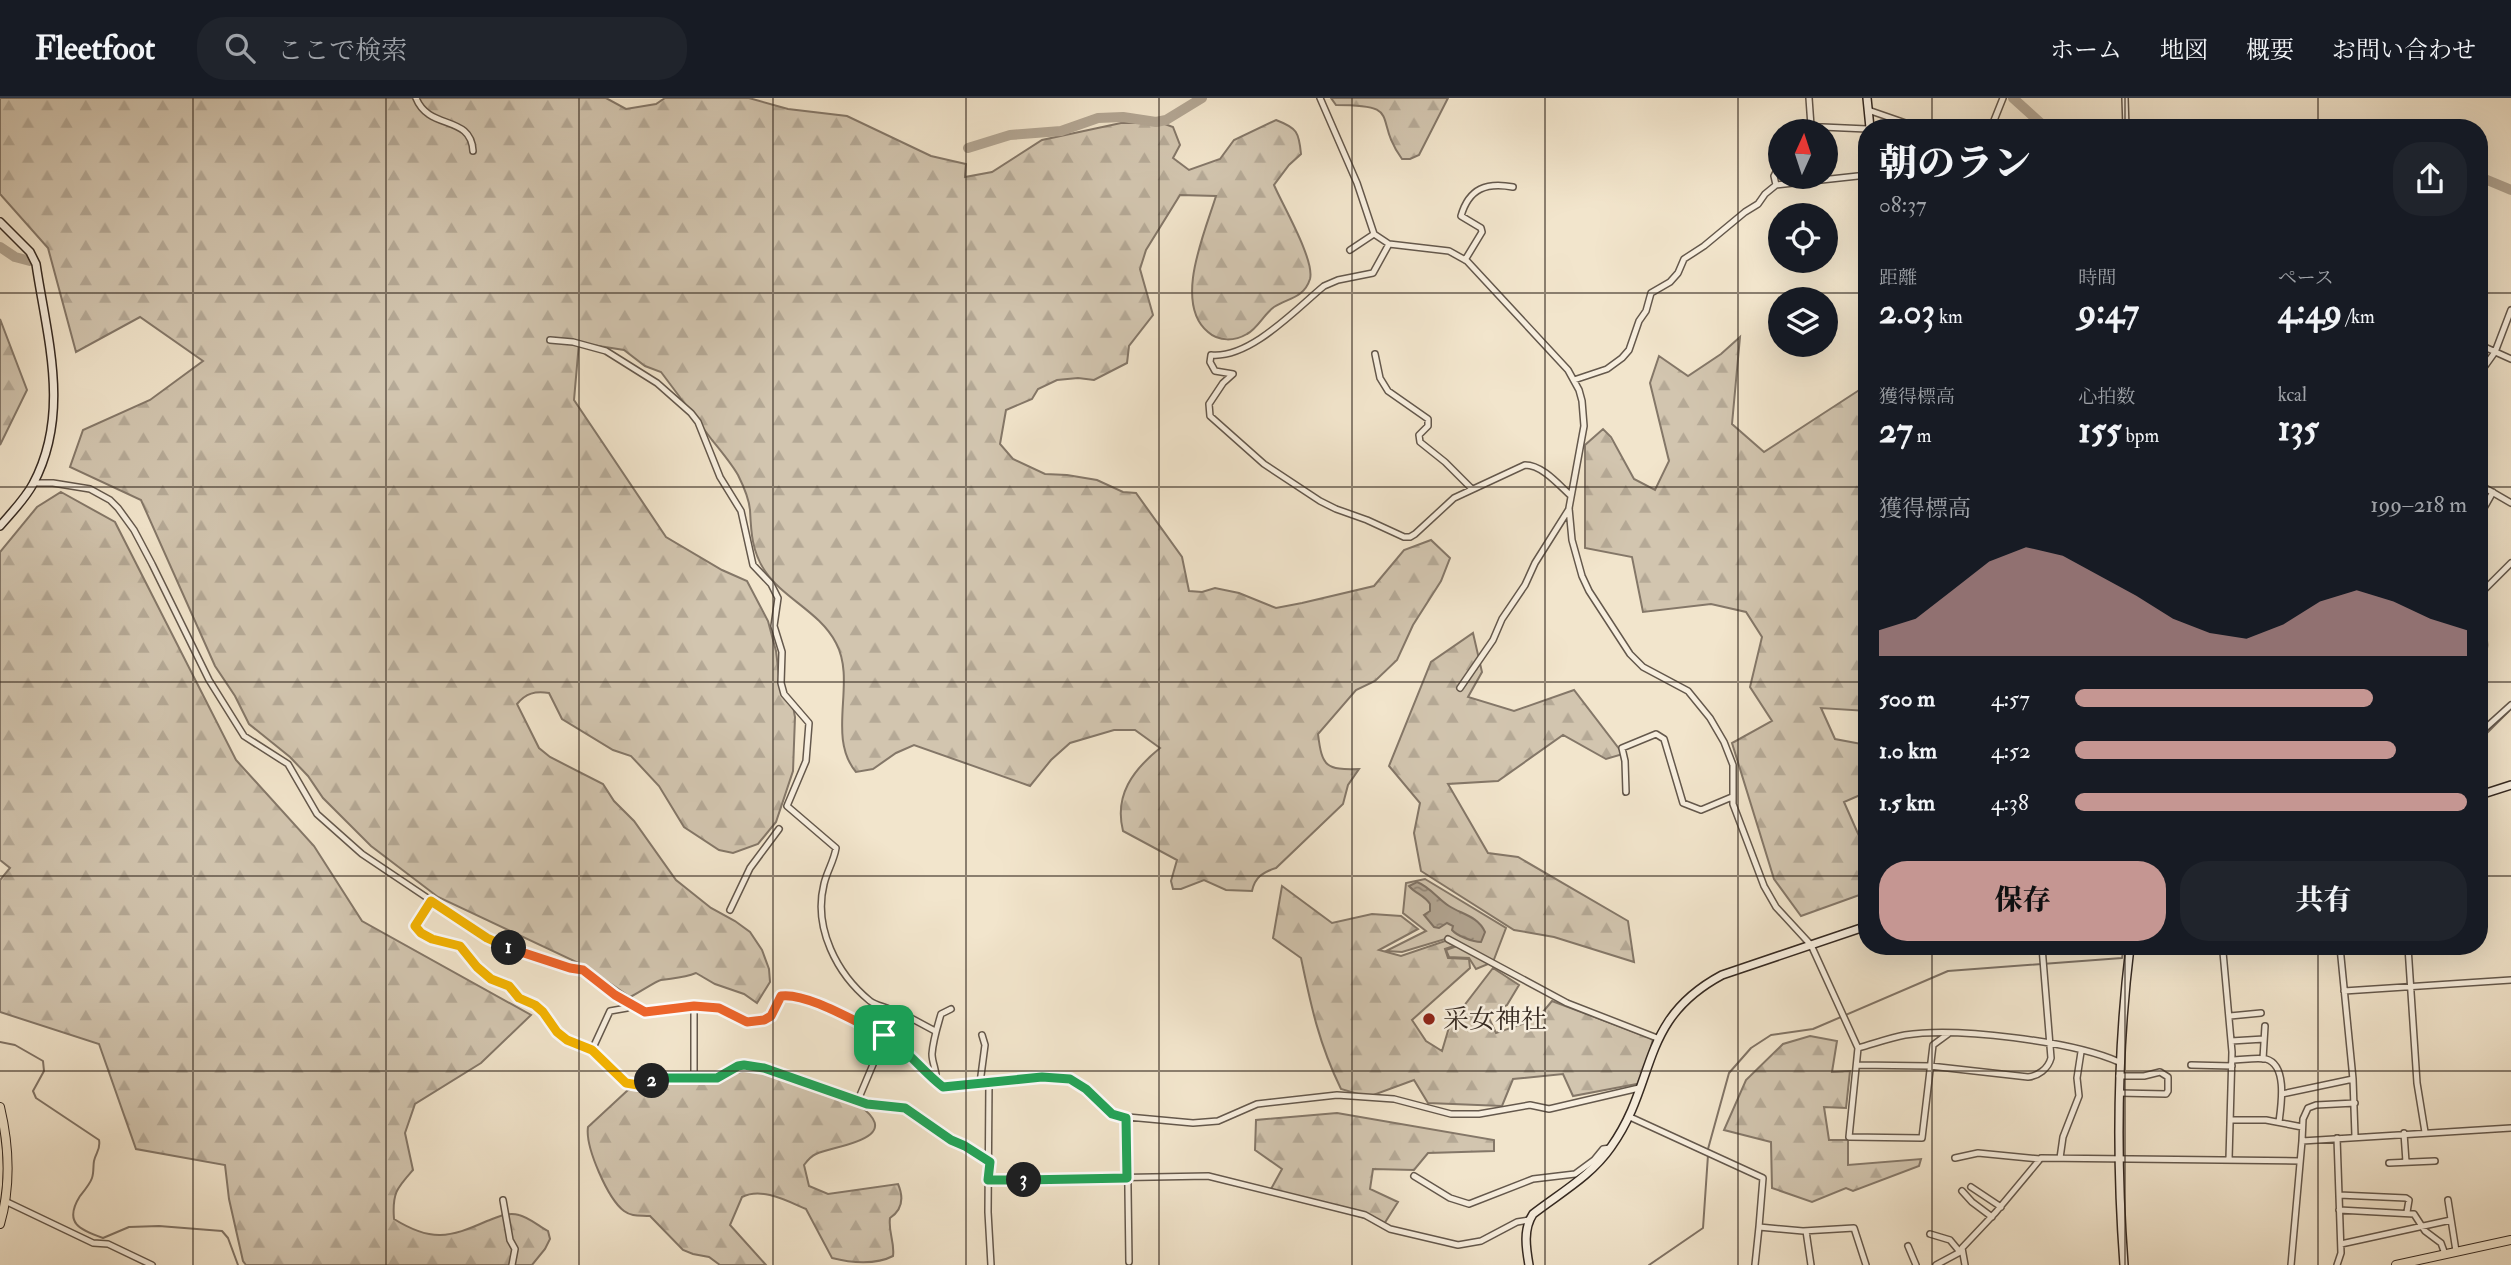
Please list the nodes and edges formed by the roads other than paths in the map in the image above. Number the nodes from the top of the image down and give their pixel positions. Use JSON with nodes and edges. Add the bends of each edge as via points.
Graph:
{"nodes":[{"id":1,"x":416,"y":98,"type":"edge"},
{"id":2,"x":1320,"y":98,"type":"edge"},
{"id":3,"x":1810,"y":98,"type":"edge"},
{"id":4,"x":1867,"y":98,"type":"edge"},
{"id":5,"x":2125,"y":98,"type":"edge"},
{"id":6,"x":2002,"y":100,"type":"edge"},
{"id":7,"x":1868,"y":110,"type":"junction"},
{"id":8,"x":1811,"y":119,"type":"edge"},
{"id":9,"x":1868,"y":119,"type":"edge"},
{"id":10,"x":1894,"y":119,"type":"edge"},
{"id":11,"x":1995,"y":119,"type":"edge"},
{"id":12,"x":2126,"y":119,"type":"edge"},
{"id":13,"x":1838,"y":127,"type":"edge"},
{"id":14,"x":1858,"y":128,"type":"edge"},
{"id":15,"x":473,"y":151,"type":"dead end"},
{"id":16,"x":1858,"y":176,"type":"edge"},
{"id":17,"x":1838,"y":178,"type":"edge"},
{"id":18,"x":1513,"y":187,"type":"dead end"},
{"id":19,"x":1770,"y":189,"type":"edge"},
{"id":20,"x":0,"y":222,"type":"edge"},
{"id":21,"x":1374,"y":234,"type":"junction"},
{"id":22,"x":1389,"y":244,"type":"junction"},
{"id":23,"x":1350,"y":250,"type":"dead end"},
{"id":24,"x":1465,"y":260,"type":"junction"},
{"id":25,"x":2511,"y":310,"type":"edge"},
{"id":26,"x":550,"y":340,"type":"dead end"},
{"id":27,"x":2488,"y":349,"type":"edge"},
{"id":28,"x":2495,"y":352,"type":"junction"},
{"id":29,"x":1375,"y":354,"type":"dead end"},
{"id":30,"x":2511,"y":359,"type":"edge"},
{"id":31,"x":2488,"y":362,"type":"edge"},
{"id":32,"x":1574,"y":380,"type":"junction"},
{"id":33,"x":34,"y":483,"type":"junction"},
{"id":34,"x":1472,"y":489,"type":"junction"},
{"id":35,"x":2488,"y":489,"type":"edge"},
{"id":36,"x":2493,"y":492,"type":"junction"},
{"id":37,"x":1570,"y":495,"type":"junction"},
{"id":38,"x":2488,"y":501,"type":"edge"},
{"id":39,"x":2511,"y":503,"type":"edge"},
{"id":40,"x":1569,"y":508,"type":"junction"},
{"id":41,"x":0,"y":526,"type":"edge"},
{"id":42,"x":2511,"y":563,"type":"edge"},
{"id":43,"x":2488,"y":586,"type":"edge"},
{"id":44,"x":1460,"y":688,"type":"dead end"},
{"id":45,"x":2511,"y":705,"type":"edge"},
{"id":46,"x":2488,"y":726,"type":"edge"},
{"id":47,"x":2511,"y":785,"type":"edge"},
{"id":48,"x":1626,"y":792,"type":"dead end"},
{"id":49,"x":2488,"y":792,"type":"edge"},
{"id":50,"x":1732,"y":797,"type":"junction"},
{"id":51,"x":779,"y":829,"type":"dead end"},
{"id":52,"x":431,"y":901,"type":"junction"},
{"id":53,"x":730,"y":910,"type":"dead end"},
{"id":54,"x":1858,"y":929,"type":"edge"},
{"id":55,"x":1448,"y":939,"type":"dead end"},
{"id":56,"x":1811,"y":945,"type":"junction"},
{"id":57,"x":2043,"y":955,"type":"edge"},
{"id":58,"x":2129,"y":955,"type":"edge"},
{"id":59,"x":2224,"y":955,"type":"edge"},
{"id":60,"x":2341,"y":955,"type":"edge"},
{"id":61,"x":2409,"y":955,"type":"edge"},
{"id":62,"x":2511,"y":980,"type":"edge"},
{"id":63,"x":2411,"y":987,"type":"junction"},
{"id":64,"x":2344,"y":991,"type":"junction"},
{"id":65,"x":629,"y":1004,"type":"junction"},
{"id":66,"x":694,"y":1006,"type":"junction"},
{"id":67,"x":951,"y":1009,"type":"dead end"},
{"id":68,"x":896,"y":1010,"type":"dead end"},
{"id":69,"x":2261,"y":1013,"type":"dead end"},
{"id":70,"x":2230,"y":1016,"type":"junction"},
{"id":71,"x":2265,"y":1026,"type":"dead end"},
{"id":72,"x":935,"y":1031,"type":"junction"},
{"id":73,"x":1948,"y":1034,"type":"junction"},
{"id":74,"x":982,"y":1035,"type":"dead end"},
{"id":75,"x":884,"y":1036,"type":"junction"},
{"id":76,"x":1657,"y":1038,"type":"junction"},
{"id":77,"x":2263,"y":1039,"type":"junction"},
{"id":78,"x":2231,"y":1041,"type":"junction"},
{"id":79,"x":2050,"y":1044,"type":"junction"},
{"id":80,"x":1858,"y":1048,"type":"junction"},
{"id":81,"x":592,"y":1050,"type":"junction"},
{"id":82,"x":2081,"y":1052,"type":"junction"},
{"id":83,"x":2263,"y":1059,"type":"junction"},
{"id":84,"x":2119,"y":1062,"type":"junction"},
{"id":85,"x":2232,"y":1063,"type":"junction"},
{"id":86,"x":1858,"y":1065,"type":"junction"},
{"id":87,"x":2191,"y":1065,"type":"dead end"},
{"id":88,"x":1930,"y":1066,"type":"junction"},
{"id":89,"x":2119,"y":1076,"type":"junction"},
{"id":90,"x":694,"y":1079,"type":"junction"},
{"id":91,"x":2353,"y":1079,"type":"junction"},
{"id":92,"x":936,"y":1082,"type":"junction"},
{"id":93,"x":989,"y":1082,"type":"junction"},
{"id":94,"x":980,"y":1083,"type":"junction"},
{"id":95,"x":1640,"y":1088,"type":"junction"},
{"id":96,"x":2119,"y":1093,"type":"junction"},
{"id":97,"x":2282,"y":1094,"type":"junction"},
{"id":98,"x":858,"y":1100,"type":"junction"},
{"id":99,"x":2355,"y":1103,"type":"junction"},
{"id":100,"x":0,"y":1107,"type":"edge"},
{"id":101,"x":1630,"y":1117,"type":"junction"},
{"id":102,"x":1126,"y":1118,"type":"junction"},
{"id":103,"x":2231,"y":1120,"type":"junction"},
{"id":104,"x":2279,"y":1122,"type":"junction"},
{"id":105,"x":2302,"y":1127,"type":"junction"},
{"id":106,"x":2511,"y":1128,"type":"edge"},
{"id":107,"x":2425,"y":1132,"type":"junction"},
{"id":108,"x":2404,"y":1133,"type":"junction"},
{"id":109,"x":2355,"y":1136,"type":"junction"},
{"id":110,"x":2337,"y":1138,"type":"junction"},
{"id":111,"x":2302,"y":1141,"type":"junction"},
{"id":112,"x":1611,"y":1149,"type":"junction"},
{"id":113,"x":2060,"y":1157,"type":"junction"},
{"id":114,"x":1955,"y":1158,"type":"dead end"},
{"id":115,"x":2040,"y":1158,"type":"junction"},
{"id":116,"x":2118,"y":1159,"type":"junction"},
{"id":117,"x":2229,"y":1159,"type":"junction"},
{"id":118,"x":2300,"y":1161,"type":"junction"},
{"id":119,"x":2435,"y":1161,"type":"dead end"},
{"id":120,"x":990,"y":1162,"type":"junction"},
{"id":121,"x":2406,"y":1162,"type":"junction"},
{"id":122,"x":2389,"y":1163,"type":"dead end"},
{"id":123,"x":1415,"y":1175,"type":"dead end"},
{"id":124,"x":1127,"y":1178,"type":"junction"},
{"id":125,"x":988,"y":1180,"type":"junction"},
{"id":126,"x":1970,"y":1187,"type":"dead end"},
{"id":127,"x":1962,"y":1191,"type":"dead end"},
{"id":128,"x":2339,"y":1195,"type":"junction"},
{"id":129,"x":503,"y":1200,"type":"dead end"},
{"id":130,"x":2448,"y":1200,"type":"dead end"},
{"id":131,"x":5,"y":1201,"type":"junction"},
{"id":132,"x":2001,"y":1206,"type":"junction"},
{"id":133,"x":2339,"y":1210,"type":"junction"},
{"id":134,"x":2407,"y":1212,"type":"junction"},
{"id":135,"x":1992,"y":1217,"type":"junction"},
{"id":136,"x":1529,"y":1220,"type":"junction"},
{"id":137,"x":2451,"y":1220,"type":"junction"},
{"id":138,"x":0,"y":1224,"type":"edge"},
{"id":139,"x":1759,"y":1227,"type":"junction"},
{"id":140,"x":2422,"y":1227,"type":"junction"},
{"id":141,"x":1806,"y":1231,"type":"junction"},
{"id":142,"x":1930,"y":1234,"type":"dead end"},
{"id":143,"x":2511,"y":1240,"type":"edge"},
{"id":144,"x":2341,"y":1244,"type":"junction"},
{"id":145,"x":1908,"y":1246,"type":"dead end"},
{"id":146,"x":2456,"y":1251,"type":"junction"},
{"id":147,"x":1961,"y":1252,"type":"junction"},
{"id":148,"x":2445,"y":1254,"type":"junction"},
{"id":149,"x":1129,"y":1262,"type":"dead end"},
{"id":150,"x":152,"y":1265,"type":"edge"},
{"id":151,"x":512,"y":1265,"type":"edge"},
{"id":152,"x":991,"y":1265,"type":"edge"},
{"id":153,"x":1529,"y":1265,"type":"edge"},
{"id":154,"x":1755,"y":1265,"type":"edge"},
{"id":155,"x":1811,"y":1265,"type":"edge"},
{"id":156,"x":1866,"y":1265,"type":"edge"},
{"id":157,"x":1916,"y":1265,"type":"edge"},
{"id":158,"x":1936,"y":1265,"type":"edge"},
{"id":159,"x":1965,"y":1265,"type":"edge"},
{"id":160,"x":2124,"y":1265,"type":"edge"},
{"id":161,"x":2291,"y":1265,"type":"edge"},
{"id":162,"x":2337,"y":1265,"type":"edge"},
{"id":163,"x":2396,"y":1265,"type":"edge"}],
"edges":[{"from":1,"to":15,"type":"street","via":[[428,116],[466,131]]},
{"from":2,"to":21,"type":"street"},
{"from":3,"to":8,"type":"street"},
{"from":4,"to":7,"type":"street"},
{"from":5,"to":12,"type":"street"},
{"from":6,"to":11,"type":"street"},
{"from":7,"to":9,"type":"street"},
{"from":7,"to":10,"type":"street"},
{"from":13,"to":14,"type":"street"},
{"from":16,"to":17,"type":"street"},
{"from":18,"to":24,"type":"street","via":[[1483,187],[1467,204],[1461,216],[1483,230]]},
{"from":19,"to":32,"type":"street","via":[[1758,204],[1684,258],[1670,282],[1651,293],[1622,358],[1607,369]]},
{"from":20,"to":33,"type":"street","via":[[36,264],[55,385],[49,447]]},
{"from":21,"to":22,"type":"street"},
{"from":21,"to":23,"type":"street"},
{"from":22,"to":24,"type":"street","via":[[1449,251]]},
{"from":22,"to":34,"type":"street","via":[[1373,273],[1324,286],[1242,349],[1212,355],[1215,371],[1233,374],[1209,404],[1209,413],[1264,464],[1320,500],[1404,537]]},
{"from":24,"to":32,"type":"street"},
{"from":25,"to":28,"type":"street"},
{"from":26,"to":75,"type":"street","via":[[606,351],[657,383],[691,413],[741,511],[749,556],[778,598],[774,626],[782,652],[783,688],[809,723],[806,761],[787,806],[835,845],[823,890],[825,932],[846,977],[871,1001],[895,1012]]},
{"from":27,"to":28,"type":"street"},
{"from":28,"to":30,"type":"street"},
{"from":28,"to":31,"type":"street"},
{"from":29,"to":34,"type":"street","via":[[1388,391],[1428,419],[1420,442]]},
{"from":32,"to":37,"type":"street","via":[[1584,426]]},
{"from":33,"to":41,"type":"street"},
{"from":33,"to":52,"type":"street","via":[[90,489],[118,508],[152,564],[209,680],[244,736],[288,764],[327,825]]},
{"from":34,"to":37,"type":"street","via":[[1527,464],[1536,466]]},
{"from":35,"to":36,"type":"street"},
{"from":36,"to":38,"type":"street"},
{"from":36,"to":39,"type":"street"},
{"from":37,"to":40,"type":"street"},
{"from":40,"to":44,"type":"street"},
{"from":40,"to":50,"type":"street","via":[[1575,553],[1589,591],[1638,663],[1688,691],[1710,718],[1732,761]]},
{"from":42,"to":43,"type":"street"},
{"from":45,"to":46,"type":"street"},
{"from":47,"to":49,"type":"street"},
{"from":48,"to":50,"type":"street","via":[[1622,748],[1656,734],[1664,738],[1683,803],[1701,810]]},
{"from":50,"to":56,"type":"street","via":[[1769,897]]},
{"from":51,"to":53,"type":"street","via":[[750,868]]},
{"from":52,"to":65,"type":"street","via":[[509,948],[583,970]]},
{"from":52,"to":81,"type":"street","via":[[415,926],[421,933],[460,946],[491,979],[509,986],[543,1012],[567,1040]]},
{"from":54,"to":56,"type":"street"},
{"from":55,"to":76,"type":"street","via":[[1567,1003]]},
{"from":56,"to":76,"type":"street","via":[[1705,984],[1670,1016]]},
{"from":56,"to":80,"type":"street"},
{"from":57,"to":79,"type":"street"},
{"from":58,"to":84,"type":"street"},
{"from":59,"to":70,"type":"street"},
{"from":60,"to":64,"type":"street"},
{"from":61,"to":63,"type":"street"},
{"from":62,"to":63,"type":"street"},
{"from":63,"to":64,"type":"street"},
{"from":63,"to":107,"type":"street"},
{"from":64,"to":91,"type":"street"},
{"from":65,"to":66,"type":"street","via":[[652,1013]]},
{"from":65,"to":81,"type":"street","via":[[610,1011]]},
{"from":66,"to":75,"type":"street","via":[[719,1008],[744,1021],[758,1021],[771,1016],[781,996],[796,995]]},
{"from":66,"to":90,"type":"street"},
{"from":67,"to":72,"type":"street","via":[[941,1014]]},
{"from":68,"to":72,"type":"street"},
{"from":69,"to":70,"type":"street"},
{"from":70,"to":78,"type":"street"},
{"from":71,"to":77,"type":"street"},
{"from":72,"to":92,"type":"street"},
{"from":73,"to":79,"type":"street"},
{"from":73,"to":80,"type":"street","via":[[1904,1035]]},
{"from":73,"to":88,"type":"street","via":[[1934,1043]]},
{"from":74,"to":94,"type":"street"},
{"from":75,"to":92,"type":"street"},
{"from":75,"to":98,"type":"street"},
{"from":76,"to":95,"type":"street"},
{"from":77,"to":78,"type":"street"},
{"from":77,"to":83,"type":"street"},
{"from":78,"to":85,"type":"street"},
{"from":79,"to":82,"type":"street"},
{"from":79,"to":88,"type":"street","via":[[2048,1065],[2031,1077]]},
{"from":80,"to":86,"type":"street"},
{"from":81,"to":90,"type":"street","via":[[630,1085],[663,1078]]},
{"from":82,"to":84,"type":"street"},
{"from":82,"to":113,"type":"street","via":[[2079,1096]]},
{"from":83,"to":85,"type":"street"},
{"from":83,"to":97,"type":"street","via":[[2278,1070]]},
{"from":84,"to":89,"type":"street"},
{"from":85,"to":87,"type":"street"},
{"from":85,"to":103,"type":"street"},
{"from":86,"to":88,"type":"street"},
{"from":86,"to":88,"type":"street","via":[[1849,1137],[1921,1139]]},
{"from":89,"to":96,"type":"street"},
{"from":89,"to":96,"type":"street","via":[[2160,1072],[2168,1077],[2169,1089],[2166,1094]]},
{"from":90,"to":98,"type":"street","via":[[717,1078],[738,1066],[755,1066]]},
{"from":91,"to":97,"type":"street"},
{"from":91,"to":99,"type":"street"},
{"from":92,"to":94,"type":"street","via":[[948,1088]]},
{"from":93,"to":94,"type":"street"},
{"from":93,"to":102,"type":"street","via":[[1070,1079],[1112,1114]]},
{"from":93,"to":120,"type":"street"},
{"from":95,"to":101,"type":"street"},
{"from":95,"to":102,"type":"street","via":[[1549,1109],[1530,1105],[1479,1114],[1451,1114],[1394,1099],[1346,1094],[1257,1104],[1212,1122]]},
{"from":96,"to":116,"type":"street"},
{"from":97,"to":104,"type":"street"},
{"from":98,"to":120,"type":"street","via":[[909,1110]]},
{"from":99,"to":105,"type":"street","via":[[2312,1106]]},
{"from":99,"to":109,"type":"street"},
{"from":100,"to":131,"type":"main road","via":[[7,1154]]},
{"from":101,"to":112,"type":"street"},
{"from":101,"to":139,"type":"street","via":[[1763,1178]]},
{"from":102,"to":124,"type":"street"},
{"from":103,"to":104,"type":"street"},
{"from":103,"to":117,"type":"street"},
{"from":104,"to":105,"type":"street"},
{"from":105,"to":111,"type":"street"},
{"from":106,"to":107,"type":"street"},
{"from":107,"to":108,"type":"street"},
{"from":108,"to":109,"type":"street"},
{"from":108,"to":121,"type":"street"},
{"from":109,"to":110,"type":"street"},
{"from":110,"to":111,"type":"street"},
{"from":110,"to":128,"type":"street"},
{"from":111,"to":118,"type":"street"},
{"from":112,"to":123,"type":"street","via":[[1603,1149],[1575,1174],[1533,1179],[1469,1204],[1450,1198]]},
{"from":112,"to":136,"type":"street","via":[[1583,1178]]},
{"from":113,"to":115,"type":"street"},
{"from":113,"to":116,"type":"street"},
{"from":114,"to":115,"type":"street","via":[[1978,1153]]},
{"from":115,"to":132,"type":"street"},
{"from":116,"to":117,"type":"street"},
{"from":116,"to":160,"type":"street"},
{"from":117,"to":118,"type":"street"},
{"from":118,"to":161,"type":"street"},
{"from":119,"to":121,"type":"street"},
{"from":120,"to":125,"type":"street"},
{"from":121,"to":122,"type":"street"},
{"from":124,"to":125,"type":"street"},
{"from":124,"to":136,"type":"street","via":[[1218,1177],[1458,1245],[1480,1241]]},
{"from":124,"to":149,"type":"street"},
{"from":125,"to":152,"type":"street"},
{"from":126,"to":132,"type":"street"},
{"from":127,"to":135,"type":"street"},
{"from":128,"to":133,"type":"street"},
{"from":128,"to":134,"type":"street","via":[[2406,1198]]},
{"from":129,"to":151,"type":"street","via":[[515,1249]]},
{"from":130,"to":137,"type":"street"},
{"from":131,"to":138,"type":"main road"},
{"from":131,"to":150,"type":"street"},
{"from":132,"to":135,"type":"street"},
{"from":133,"to":134,"type":"street"},
{"from":133,"to":144,"type":"street"},
{"from":134,"to":140,"type":"street","via":[[2416,1215]]},
{"from":135,"to":147,"type":"street"},
{"from":136,"to":153,"type":"street"},
{"from":137,"to":140,"type":"street"},
{"from":137,"to":146,"type":"street"},
{"from":139,"to":141,"type":"street"},
{"from":139,"to":154,"type":"street"},
{"from":140,"to":144,"type":"street"},
{"from":140,"to":148,"type":"street"},
{"from":141,"to":155,"type":"street"},
{"from":141,"to":156,"type":"street","via":[[1854,1228]]},
{"from":142,"to":147,"type":"street","via":[[1950,1240]]},
{"from":143,"to":146,"type":"main road"},
{"from":144,"to":162,"type":"street"},
{"from":145,"to":157,"type":"street"},
{"from":146,"to":148,"type":"main road"},
{"from":147,"to":158,"type":"street"},
{"from":147,"to":159,"type":"street"},
{"from":148,"to":163,"type":"main road"}]}
